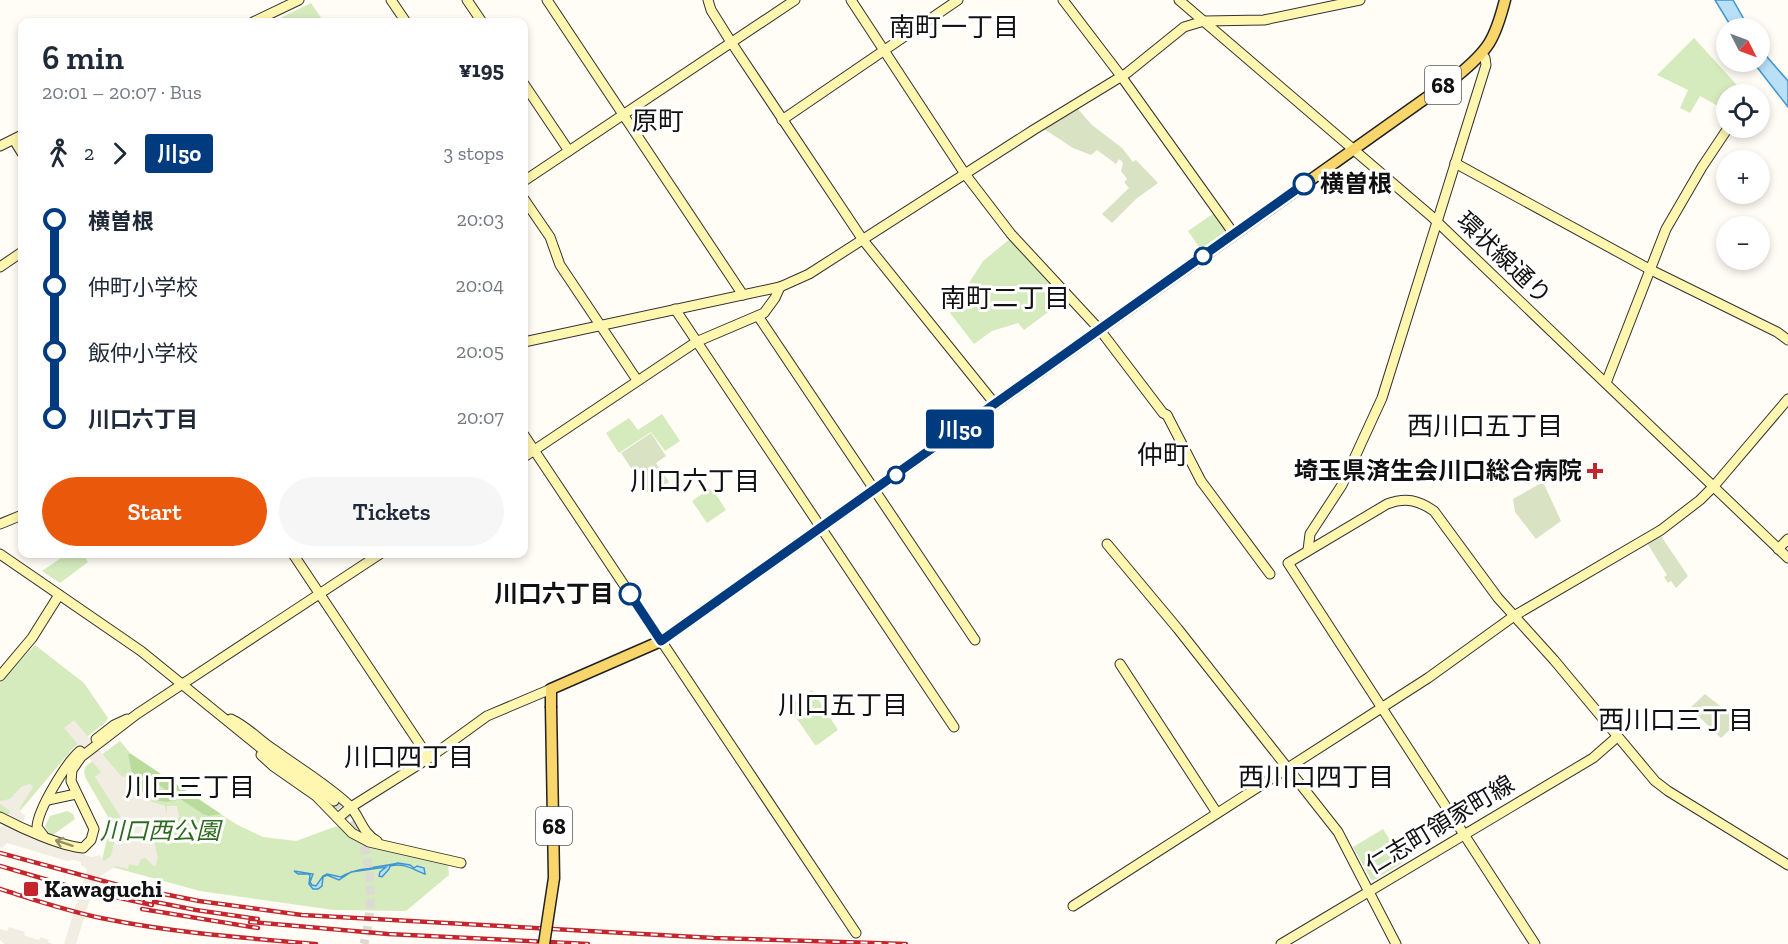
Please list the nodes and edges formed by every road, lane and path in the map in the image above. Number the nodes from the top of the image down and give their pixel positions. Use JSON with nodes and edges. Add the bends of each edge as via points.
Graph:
{"nodes":[{"id":1,"x":299,"y":0,"type":"edge"},
{"id":2,"x":391,"y":0,"type":"edge"},
{"id":3,"x":467,"y":0,"type":"edge"},
{"id":4,"x":548,"y":0,"type":"edge"},
{"id":5,"x":708,"y":0,"type":"edge"},
{"id":6,"x":795,"y":0,"type":"edge"},
{"id":7,"x":851,"y":0,"type":"edge"},
{"id":8,"x":958,"y":0,"type":"edge"},
{"id":9,"x":1063,"y":0,"type":"edge"},
{"id":10,"x":1179,"y":0,"type":"edge"},
{"id":11,"x":1360,"y":0,"type":"edge"},
{"id":12,"x":1505,"y":0,"type":"edge"},
{"id":13,"x":262,"y":18,"type":"edge"},
{"id":14,"x":403,"y":18,"type":"edge"},
{"id":15,"x":479,"y":18,"type":"edge"},
{"id":16,"x":1204,"y":21,"type":"junction"},
{"id":17,"x":731,"y":42,"type":"junction"},
{"id":18,"x":884,"y":50,"type":"junction"},
{"id":19,"x":1481,"y":54,"type":"junction"},
{"id":20,"x":1121,"y":76,"type":"junction"},
{"id":21,"x":528,"y":90,"type":"edge"},
{"id":22,"x":624,"y":115,"type":"junction"},
{"id":23,"x":782,"y":120,"type":"junction"},
{"id":24,"x":18,"y":137,"type":"edge"},
{"id":25,"x":1722,"y":138,"type":"edge"},
{"id":26,"x":0,"y":146,"type":"edge"},
{"id":27,"x":1354,"y":149,"type":"junction"},
{"id":28,"x":569,"y":151,"type":"junction"},
{"id":29,"x":1455,"y":163,"type":"junction"},
{"id":30,"x":965,"y":174,"type":"junction"},
{"id":31,"x":528,"y":178,"type":"edge"},
{"id":32,"x":528,"y":205,"type":"edge"},
{"id":33,"x":1437,"y":221,"type":"junction"},
{"id":34,"x":1234,"y":234,"type":"junction"},
{"id":35,"x":862,"y":240,"type":"junction"},
{"id":36,"x":18,"y":255,"type":"edge"},
{"id":37,"x":0,"y":267,"type":"edge"},
{"id":38,"x":1650,"y":270,"type":"junction"},
{"id":39,"x":780,"y":287,"type":"junction"},
{"id":40,"x":743,"y":295,"type":"junction"},
{"id":41,"x":675,"y":309,"type":"junction"},
{"id":42,"x":758,"y":316,"type":"junction"},
{"id":43,"x":600,"y":326,"type":"junction"},
{"id":44,"x":1100,"y":330,"type":"junction"},
{"id":45,"x":1788,"y":340,"type":"edge"},
{"id":46,"x":528,"y":341,"type":"edge"},
{"id":47,"x":696,"y":342,"type":"junction"},
{"id":48,"x":637,"y":380,"type":"junction"},
{"id":49,"x":1606,"y":383,"type":"junction"},
{"id":50,"x":1788,"y":399,"type":"edge"},
{"id":51,"x":995,"y":404,"type":"junction"},
{"id":52,"x":528,"y":441,"type":"edge"},
{"id":53,"x":534,"y":450,"type":"junction"},
{"id":54,"x":528,"y":455,"type":"edge"},
{"id":55,"x":1714,"y":486,"type":"junction"},
{"id":56,"x":874,"y":490,"type":"junction"},
{"id":57,"x":18,"y":517,"type":"edge"},
{"id":58,"x":0,"y":524,"type":"edge"},
{"id":59,"x":820,"y":528,"type":"junction"},
{"id":60,"x":1788,"y":539,"type":"edge"},
{"id":61,"x":1107,"y":544,"type":"dead end"},
{"id":62,"x":1778,"y":549,"type":"junction"},
{"id":63,"x":1308,"y":550,"type":"junction"},
{"id":64,"x":0,"y":554,"type":"edge"},
{"id":65,"x":296,"y":558,"type":"edge"},
{"id":66,"x":374,"y":558,"type":"edge"},
{"id":67,"x":1788,"y":558,"type":"edge"},
{"id":68,"x":1270,"y":574,"type":"dead end"},
{"id":69,"x":320,"y":594,"type":"junction"},
{"id":70,"x":59,"y":595,"type":"junction"},
{"id":71,"x":1514,"y":616,"type":"junction"},
{"id":72,"x":975,"y":640,"type":"dead end"},
{"id":73,"x":661,"y":641,"type":"junction"},
{"id":74,"x":1120,"y":664,"type":"dead end"},
{"id":75,"x":0,"y":676,"type":"edge"},
{"id":76,"x":183,"y":684,"type":"junction"},
{"id":77,"x":551,"y":689,"type":"junction"},
{"id":78,"x":1383,"y":708,"type":"junction"},
{"id":79,"x":137,"y":714,"type":"junction"},
{"id":80,"x":220,"y":714,"type":"junction"},
{"id":81,"x":954,"y":727,"type":"dead end"},
{"id":82,"x":1617,"y":737,"type":"junction"},
{"id":83,"x":429,"y":758,"type":"junction"},
{"id":84,"x":1288,"y":768,"type":"junction"},
{"id":85,"x":76,"y":794,"type":"junction"},
{"id":86,"x":48,"y":800,"type":"junction"},
{"id":87,"x":334,"y":801,"type":"tunnel mouth"},
{"id":88,"x":351,"y":807,"type":"junction"},
{"id":89,"x":1217,"y":813,"type":"junction"},
{"id":90,"x":0,"y":817,"type":"edge"},
{"id":91,"x":338,"y":818,"type":"junction"},
{"id":92,"x":37,"y":823,"type":"junction"},
{"id":93,"x":1464,"y":834,"type":"junction"},
{"id":94,"x":43,"y":835,"type":"junction"},
{"id":95,"x":385,"y":845,"type":"junction"},
{"id":96,"x":461,"y":863,"type":"dead end"},
{"id":97,"x":1788,"y":865,"type":"edge"},
{"id":98,"x":1368,"y":890,"type":"junction"},
{"id":99,"x":1073,"y":906,"type":"dead end"},
{"id":100,"x":856,"y":933,"type":"dead end"},
{"id":101,"x":544,"y":944,"type":"edge"},
{"id":102,"x":1281,"y":944,"type":"edge"},
{"id":103,"x":1396,"y":944,"type":"edge"},
{"id":104,"x":1535,"y":944,"type":"edge"}],
"edges":[{"from":1,"to":13,"type":"street"},
{"from":2,"to":14,"type":"street"},
{"from":3,"to":15,"type":"street"},
{"from":4,"to":22,"type":"street"},
{"from":5,"to":17,"type":"street"},
{"from":6,"to":17,"type":"street"},
{"from":7,"to":18,"type":"street"},
{"from":8,"to":18,"type":"street"},
{"from":9,"to":20,"type":"street"},
{"from":10,"to":16,"type":"street","name":"環状線通り"},
{"from":11,"to":16,"type":"street","via":[[1264,20]]},
{"from":12,"to":19,"type":"main road","number":"68","via":[[1494,36]]},
{"from":16,"to":20,"type":"street","via":[[1184,27]]},
{"from":16,"to":27,"type":"street","name":"環状線通り"},
{"from":17,"to":22,"type":"street"},
{"from":17,"to":23,"type":"street"},
{"from":18,"to":23,"type":"street"},
{"from":18,"to":30,"type":"street"},
{"from":19,"to":27,"type":"main road","number":"68","via":[[1457,76]]},
{"from":19,"to":29,"type":"street","via":[[1486,65]]},
{"from":20,"to":30,"type":"street"},
{"from":20,"to":34,"type":"street"},
{"from":21,"to":28,"type":"street"},
{"from":22,"to":28,"type":"street"},
{"from":22,"to":40,"type":"street"},
{"from":23,"to":35,"type":"street"},
{"from":24,"to":26,"type":"street"},
{"from":25,"to":38,"type":"street","via":[[1679,204]]},
{"from":27,"to":33,"type":"street","name":"環状線通り"},
{"from":27,"to":34,"type":"main road","number":"68"},
{"from":28,"to":31,"type":"street"},
{"from":29,"to":33,"type":"street"},
{"from":29,"to":38,"type":"street"},
{"from":30,"to":35,"type":"street"},
{"from":30,"to":44,"type":"street","via":[[1011,234]]},
{"from":32,"to":43,"type":"street","via":[[550,237],[560,265]]},
{"from":33,"to":49,"type":"street","name":"環状線通り"},
{"from":33,"to":63,"type":"street","via":[[1382,398],[1342,484],[1310,534]]},
{"from":34,"to":44,"type":"main road","number":"68"},
{"from":35,"to":39,"type":"street","via":[[809,274]]},
{"from":35,"to":51,"type":"street"},
{"from":36,"to":37,"type":"street"},
{"from":38,"to":45,"type":"street"},
{"from":38,"to":49,"type":"street"},
{"from":39,"to":40,"type":"street"},
{"from":39,"to":42,"type":"street"},
{"from":40,"to":41,"type":"street"},
{"from":41,"to":43,"type":"street"},
{"from":41,"to":47,"type":"street"},
{"from":42,"to":47,"type":"street"},
{"from":42,"to":56,"type":"street"},
{"from":43,"to":46,"type":"street"},
{"from":43,"to":48,"type":"street"},
{"from":44,"to":51,"type":"main road","number":"68"},
{"from":44,"to":68,"type":"street","via":[[1167,415],[1201,481]]},
{"from":47,"to":48,"type":"street"},
{"from":47,"to":59,"type":"street"},
{"from":48,"to":53,"type":"street"},
{"from":49,"to":55,"type":"street","name":"環状線通り"},
{"from":50,"to":55,"type":"street"},
{"from":51,"to":56,"type":"main road","number":"68"},
{"from":52,"to":53,"type":"street"},
{"from":53,"to":54,"type":"street"},
{"from":53,"to":73,"type":"street"},
{"from":55,"to":62,"type":"street","name":"環状線通り"},
{"from":55,"to":71,"type":"street","via":[[1661,530]]},
{"from":56,"to":59,"type":"main road","number":"68"},
{"from":56,"to":72,"type":"street"},
{"from":57,"to":58,"type":"street"},
{"from":59,"to":73,"type":"main road","number":"68"},
{"from":59,"to":81,"type":"street"},
{"from":60,"to":62,"type":"street"},
{"from":61,"to":84,"type":"street"},
{"from":62,"to":67,"type":"street","name":"環状線通り"},
{"from":63,"to":71,"type":"street","via":[[1387,504],[1400,499],[1423,503],[1443,521]]},
{"from":63,"to":78,"type":"street","via":[[1288,563]]},
{"from":64,"to":70,"type":"street"},
{"from":65,"to":69,"type":"street"},
{"from":66,"to":69,"type":"street"},
{"from":69,"to":76,"type":"street"},
{"from":69,"to":83,"type":"street"},
{"from":70,"to":75,"type":"street","via":[[32,638]]},
{"from":70,"to":76,"type":"street"},
{"from":71,"to":78,"type":"street"},
{"from":71,"to":82,"type":"street"},
{"from":73,"to":77,"type":"main road","number":"68"},
{"from":73,"to":100,"type":"street"},
{"from":74,"to":89,"type":"street"},
{"from":76,"to":79,"type":"street"},
{"from":76,"to":80,"type":"street"},
{"from":77,"to":83,"type":"street","via":[[487,716]]},
{"from":77,"to":101,"type":"main road","number":"68","bridge":true,"via":[[554,878]]},
{"from":78,"to":84,"type":"street"},
{"from":78,"to":93,"type":"street"},
{"from":79,"to":85,"type":"street","via":[[76,764],[71,775]]},
{"from":79,"to":86,"type":"street","via":[[114,724],[78,753],[61,773]]},
{"from":80,"to":87,"type":"street"},
{"from":80,"to":88,"type":"street","via":[[244,725]]},
{"from":80,"to":91,"type":"street","via":[[273,766],[316,796]]},
{"from":82,"to":93,"type":"street","name":"仁志町領家町線","via":[[1593,758]]},
{"from":82,"to":97,"type":"street","via":[[1668,792]]},
{"from":83,"to":88,"type":"street"},
{"from":84,"to":89,"type":"street"},
{"from":84,"to":98,"type":"street","via":[[1342,838]]},
{"from":85,"to":86,"type":"street"},
{"from":85,"to":94,"type":"street","one_way":true,"via":[[94,829],[91,840],[78,848]]},
{"from":86,"to":92,"type":"street"},
{"from":88,"to":91,"type":"street"},
{"from":88,"to":95,"type":"street","via":[[369,837]]},
{"from":89,"to":99,"type":"street"},
{"from":90,"to":92,"type":"street"},
{"from":90,"to":94,"type":"street"},
{"from":91,"to":95,"type":"street","via":[[352,833]]},
{"from":92,"to":94,"type":"street"},
{"from":93,"to":98,"type":"street","name":"仁志町領家町線"},
{"from":93,"to":104,"type":"street"},
{"from":95,"to":96,"type":"street"},
{"from":98,"to":102,"type":"street","name":"仁志町領家町線"},
{"from":98,"to":103,"type":"street"}]}
